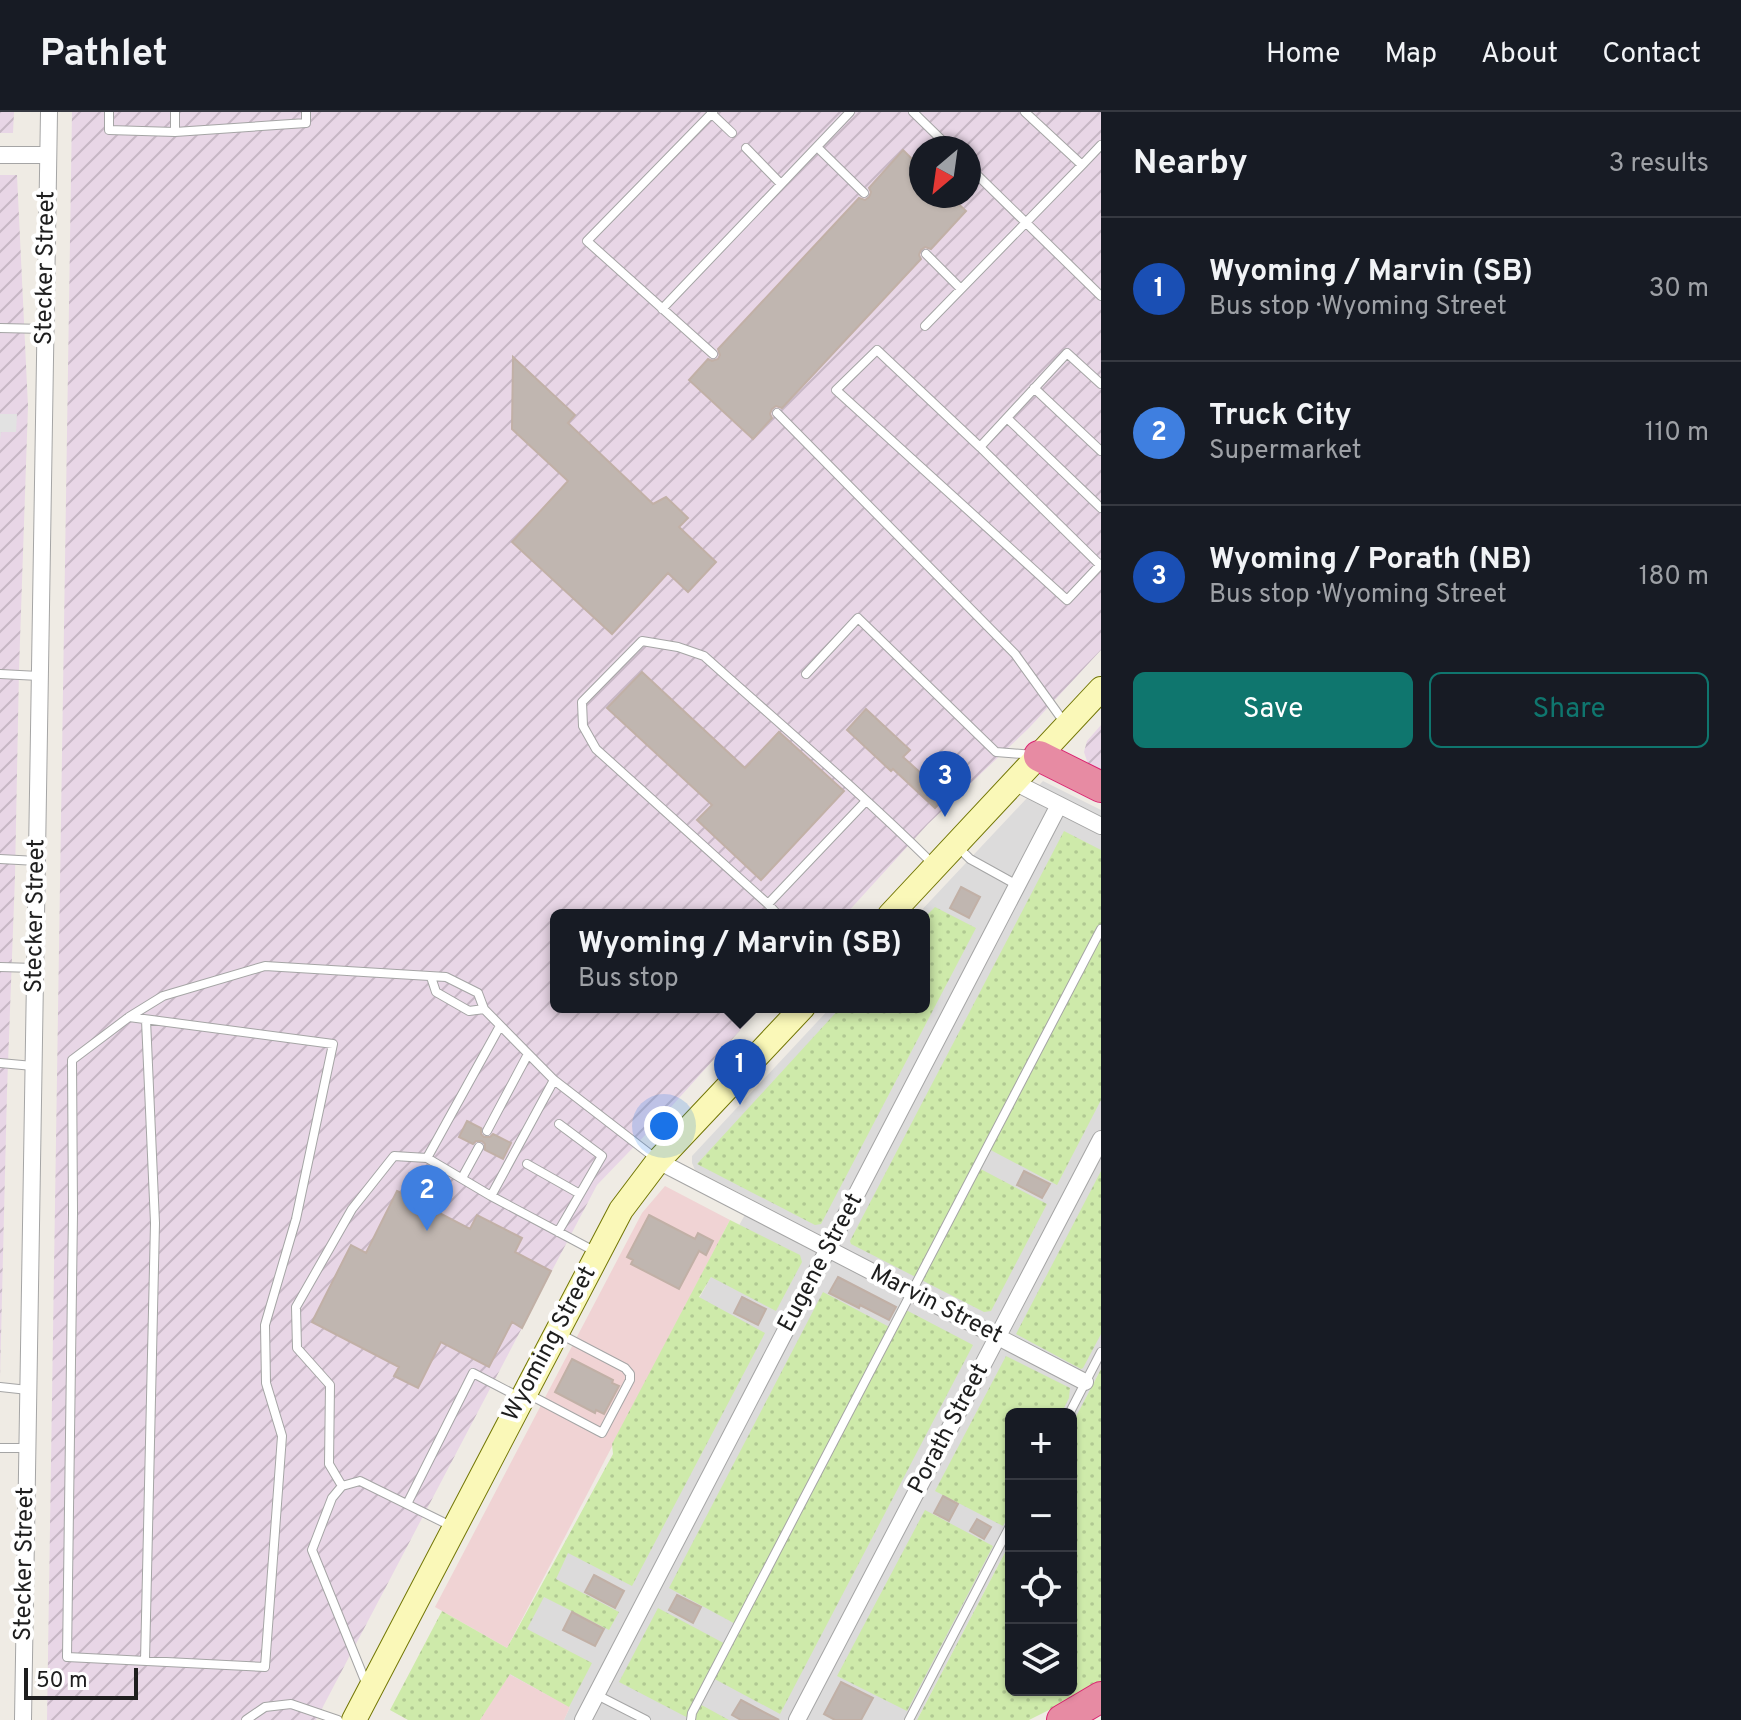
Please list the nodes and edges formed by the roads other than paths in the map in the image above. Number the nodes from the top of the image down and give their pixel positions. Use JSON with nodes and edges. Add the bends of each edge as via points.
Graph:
{"nodes":[{"id":1,"x":49,"y":112,"type":"edge"},
{"id":2,"x":109,"y":112,"type":"edge"},
{"id":3,"x":175,"y":112,"type":"edge"},
{"id":4,"x":306,"y":112,"type":"edge"},
{"id":5,"x":850,"y":112,"type":"edge"},
{"id":6,"x":913,"y":112,"type":"edge"},
{"id":7,"x":1025,"y":112,"type":"edge"},
{"id":8,"x":712,"y":113,"type":"edge"},
{"id":9,"x":175,"y":132,"type":"junction"},
{"id":10,"x":732,"y":133,"type":"dead end"},
{"id":11,"x":938,"y":136,"type":"edge"},
{"id":12,"x":1101,"y":145,"type":"edge"},
{"id":13,"x":817,"y":147,"type":"junction"},
{"id":14,"x":746,"y":148,"type":"dead end"},
{"id":15,"x":0,"y":155,"type":"edge"},
{"id":16,"x":48,"y":155,"type":"junction"},
{"id":17,"x":1082,"y":165,"type":"junction"},
{"id":18,"x":981,"y":179,"type":"edge"},
{"id":19,"x":781,"y":184,"type":"junction"},
{"id":20,"x":864,"y":193,"type":"dead end"},
{"id":21,"x":1025,"y":222,"type":"junction"},
{"id":22,"x":926,"y":254,"type":"dead end"},
{"id":23,"x":961,"y":289,"type":"junction"},
{"id":24,"x":1101,"y":296,"type":"edge"},
{"id":25,"x":662,"y":309,"type":"junction"},
{"id":26,"x":925,"y":326,"type":"dead end"},
{"id":27,"x":0,"y":328,"type":"edge"},
{"id":28,"x":45,"y":329,"type":"junction"},
{"id":29,"x":713,"y":354,"type":"dead end"},
{"id":30,"x":1101,"y":384,"type":"edge"},
{"id":31,"x":1034,"y":388,"type":"junction"},
{"id":32,"x":777,"y":413,"type":"dead end"},
{"id":33,"x":1007,"y":418,"type":"junction"},
{"id":34,"x":980,"y":447,"type":"junction"},
{"id":35,"x":1101,"y":451,"type":"edge"},
{"id":36,"x":1101,"y":508,"type":"edge"},
{"id":37,"x":1101,"y":565,"type":"edge"},
{"id":38,"x":0,"y":674,"type":"edge"},
{"id":39,"x":806,"y":674,"type":"dead end"},
{"id":40,"x":40,"y":677,"type":"junction"},
{"id":41,"x":1101,"y":689,"type":"edge"},
{"id":42,"x":1067,"y":726,"type":"junction"},
{"id":43,"x":1039,"y":756,"type":"junction"},
{"id":44,"x":1014,"y":782,"type":"junction"},
{"id":45,"x":1101,"y":787,"type":"edge"},
{"id":46,"x":866,"y":801,"type":"junction"},
{"id":47,"x":1059,"y":805,"type":"junction"},
{"id":48,"x":1101,"y":826,"type":"edge"},
{"id":49,"x":956,"y":845,"type":"junction"},
{"id":50,"x":0,"y":859,"type":"edge"},
{"id":51,"x":37,"y":861,"type":"junction"},
{"id":52,"x":935,"y":867,"type":"junction"},
{"id":53,"x":1018,"y":885,"type":"junction"},
{"id":54,"x":768,"y":904,"type":"junction"},
{"id":55,"x":773,"y":909,"type":"edge"},
{"id":56,"x":896,"y":909,"type":"edge"},
{"id":57,"x":1101,"y":929,"type":"edge"},
{"id":58,"x":0,"y":967,"type":"edge"},
{"id":59,"x":35,"y":968,"type":"junction"},
{"id":60,"x":431,"y":977,"type":"junction"},
{"id":61,"x":484,"y":1009,"type":"junction"},
{"id":62,"x":797,"y":1013,"type":"edge"},
{"id":63,"x":129,"y":1017,"type":"junction"},
{"id":64,"x":146,"y":1020,"type":"junction"},
{"id":65,"x":500,"y":1026,"type":"junction"},
{"id":66,"x":528,"y":1054,"type":"junction"},
{"id":67,"x":0,"y":1063,"type":"edge"},
{"id":68,"x":33,"y":1066,"type":"junction"},
{"id":69,"x":554,"y":1080,"type":"junction"},
{"id":70,"x":559,"y":1124,"type":"dead end"},
{"id":71,"x":487,"y":1131,"type":"dead end"},
{"id":72,"x":1101,"y":1139,"type":"edge"},
{"id":73,"x":479,"y":1147,"type":"dead end"},
{"id":74,"x":427,"y":1158,"type":"junction"},
{"id":75,"x":658,"y":1161,"type":"junction"},
{"id":76,"x":527,"y":1164,"type":"dead end"},
{"id":77,"x":462,"y":1178,"type":"junction"},
{"id":78,"x":580,"y":1194,"type":"junction"},
{"id":79,"x":491,"y":1196,"type":"junction"},
{"id":80,"x":558,"y":1232,"type":"junction"},
{"id":81,"x":828,"y":1249,"type":"junction"},
{"id":82,"x":597,"y":1253,"type":"junction"},
{"id":83,"x":911,"y":1292,"type":"junction"},
{"id":84,"x":556,"y":1332,"type":"junction"},
{"id":85,"x":997,"y":1336,"type":"junction"},
{"id":86,"x":1101,"y":1352,"type":"edge"},
{"id":87,"x":1085,"y":1382,"type":"junction"},
{"id":88,"x":0,"y":1387,"type":"edge"},
{"id":89,"x":28,"y":1390,"type":"junction"},
{"id":90,"x":523,"y":1395,"type":"junction"},
{"id":91,"x":1072,"y":1408,"type":"edge"},
{"id":92,"x":0,"y":1448,"type":"edge"},
{"id":93,"x":27,"y":1448,"type":"junction"},
{"id":94,"x":342,"y":1486,"type":"junction"},
{"id":95,"x":407,"y":1504,"type":"junction"},
{"id":96,"x":454,"y":1527,"type":"junction"},
{"id":97,"x":1005,"y":1536,"type":"edge"},
{"id":98,"x":145,"y":1661,"type":"junction"},
{"id":99,"x":369,"y":1690,"type":"junction"},
{"id":100,"x":596,"y":1694,"type":"junction"},
{"id":101,"x":1101,"y":1697,"type":"edge"},
{"id":102,"x":23,"y":1720,"type":"edge"},
{"id":103,"x":246,"y":1720,"type":"edge"},
{"id":104,"x":338,"y":1720,"type":"edge"},
{"id":105,"x":354,"y":1720,"type":"edge"},
{"id":106,"x":583,"y":1720,"type":"edge"},
{"id":107,"x":646,"y":1720,"type":"edge"},
{"id":108,"x":691,"y":1720,"type":"edge"},
{"id":109,"x":797,"y":1720,"type":"edge"},
{"id":110,"x":909,"y":1720,"type":"edge"},
{"id":111,"x":1062,"y":1720,"type":"edge"}],
"edges":[{"from":1,"to":16,"type":"street","name":"Stecker Street"},
{"from":2,"to":9,"type":"lane","via":[[109,130]]},
{"from":3,"to":9,"type":"lane"},
{"from":4,"to":9,"type":"lane","via":[[306,123]]},
{"from":5,"to":13,"type":"lane"},
{"from":6,"to":11,"type":"lane"},
{"from":7,"to":17,"type":"lane"},
{"from":8,"to":10,"type":"lane"},
{"from":8,"to":25,"type":"lane","via":[[587,241]]},
{"from":12,"to":17,"type":"lane"},
{"from":13,"to":19,"type":"lane"},
{"from":13,"to":20,"type":"lane"},
{"from":14,"to":19,"type":"lane"},
{"from":15,"to":16,"type":"street"},
{"from":16,"to":28,"type":"street","name":"Stecker Street"},
{"from":17,"to":21,"type":"lane"},
{"from":18,"to":21,"type":"lane"},
{"from":19,"to":25,"type":"lane"},
{"from":21,"to":23,"type":"lane"},
{"from":21,"to":24,"type":"lane"},
{"from":22,"to":23,"type":"lane"},
{"from":23,"to":26,"type":"lane"},
{"from":25,"to":29,"type":"lane"},
{"from":27,"to":28,"type":"lane"},
{"from":28,"to":40,"type":"street","name":"Stecker Street"},
{"from":30,"to":31,"type":"lane","via":[[1067,353]]},
{"from":31,"to":33,"type":"lane"},
{"from":31,"to":35,"type":"lane"},
{"from":32,"to":42,"type":"lane","via":[[1015,654]]},
{"from":33,"to":34,"type":"lane"},
{"from":33,"to":36,"type":"lane"},
{"from":34,"to":37,"type":"lane"},
{"from":34,"to":37,"type":"lane","via":[[877,350],[836,390],[1067,600]]},
{"from":38,"to":40,"type":"lane"},
{"from":39,"to":43,"type":"lane","via":[[858,618],[996,752]]},
{"from":40,"to":51,"type":"street","name":"Stecker Street"},
{"from":41,"to":42,"type":"main road"},
{"from":42,"to":43,"type":"main road"},
{"from":43,"to":44,"type":"main road"},
{"from":43,"to":45,"type":"highway"},
{"from":44,"to":47,"type":"street"},
{"from":44,"to":49,"type":"main road"},
{"from":46,"to":52,"type":"lane"},
{"from":46,"to":54,"type":"lane"},
{"from":46,"to":54,"type":"lane","via":[[704,656],[642,641],[582,702],[583,726],[596,749]]},
{"from":47,"to":48,"type":"street"},
{"from":47,"to":53,"type":"street","name":"Eugene Street"},
{"from":49,"to":52,"type":"main road"},
{"from":49,"to":53,"type":"lane","via":[[974,862]]},
{"from":50,"to":51,"type":"lane"},
{"from":51,"to":59,"type":"street","name":"Stecker Street"},
{"from":52,"to":56,"type":"main road"},
{"from":53,"to":81,"type":"street","name":"Eugene Street"},
{"from":54,"to":55,"type":"lane"},
{"from":57,"to":83,"type":"lane"},
{"from":58,"to":59,"type":"lane"},
{"from":59,"to":68,"type":"street","name":"Stecker Street"},
{"from":60,"to":61,"type":"lane","via":[[446,977],[478,993]]},
{"from":60,"to":61,"type":"lane","via":[[436,992],[469,1011]]},
{"from":60,"to":63,"type":"lane","via":[[265,966],[163,996]]},
{"from":61,"to":65,"type":"lane"},
{"from":62,"to":75,"type":"main road","name":"Wyoming Street"},
{"from":63,"to":64,"type":"lane"},
{"from":63,"to":98,"type":"lane","via":[[72,1060],[67,1657]]},
{"from":64,"to":98,"type":"lane","via":[[155,1223]]},
{"from":64,"to":98,"type":"lane","via":[[333,1044],[296,1219],[265,1325],[266,1383],[282,1436],[265,1667]]},
{"from":65,"to":66,"type":"lane"},
{"from":65,"to":74,"type":"lane"},
{"from":66,"to":69,"type":"lane"},
{"from":66,"to":71,"type":"lane"},
{"from":67,"to":68,"type":"lane"},
{"from":68,"to":89,"type":"street","name":"Stecker Street"},
{"from":69,"to":75,"type":"lane"},
{"from":69,"to":79,"type":"lane"},
{"from":70,"to":78,"type":"lane","via":[[602,1156]]},
{"from":72,"to":85,"type":"street","name":"Porath Street"},
{"from":73,"to":77,"type":"lane"},
{"from":74,"to":77,"type":"lane"},
{"from":74,"to":94,"type":"lane","via":[[394,1156],[352,1209],[296,1307],[297,1348],[330,1385],[329,1464]]},
{"from":75,"to":81,"type":"street","name":"Marvin Street"},
{"from":75,"to":82,"type":"main road","name":"Wyoming Street","via":[[633,1191]]},
{"from":76,"to":78,"type":"lane"},
{"from":77,"to":79,"type":"lane"},
{"from":78,"to":80,"type":"lane"},
{"from":79,"to":80,"type":"lane"},
{"from":80,"to":82,"type":"lane"},
{"from":81,"to":83,"type":"street","name":"Marvin Street"},
{"from":81,"to":100,"type":"street","name":"Eugene Street"},
{"from":82,"to":84,"type":"main road","name":"Wyoming Street"},
{"from":83,"to":85,"type":"street","name":"Marvin Street"},
{"from":83,"to":108,"type":"lane"},
{"from":84,"to":90,"type":"main road","name":"Wyoming Street"},
{"from":84,"to":90,"type":"lane","via":[[625,1368],[630,1380],[602,1433]]},
{"from":85,"to":87,"type":"street","name":"Marvin Street"},
{"from":85,"to":109,"type":"street","name":"Porath Street"},
{"from":86,"to":87,"type":"lane"},
{"from":87,"to":91,"type":"lane"},
{"from":88,"to":89,"type":"lane"},
{"from":89,"to":93,"type":"street","name":"Stecker Street"},
{"from":90,"to":95,"type":"lane","via":[[473,1373]]},
{"from":90,"to":96,"type":"main road","name":"Wyoming Street"},
{"from":92,"to":93,"type":"lane"},
{"from":93,"to":102,"type":"street","name":"Stecker Street"},
{"from":94,"to":95,"type":"lane","via":[[360,1481]]},
{"from":94,"to":99,"type":"lane","via":[[312,1550]]},
{"from":95,"to":96,"type":"lane"},
{"from":96,"to":99,"type":"main road","name":"Wyoming Street"},
{"from":97,"to":110,"type":"lane"},
{"from":99,"to":105,"type":"main road","name":"Wyoming Street"},
{"from":100,"to":106,"type":"street","name":"Eugene Street"},
{"from":100,"to":107,"type":"lane"},
{"from":101,"to":111,"type":"highway"},
{"from":103,"to":104,"type":"lane","via":[[265,1707],[291,1704]]}]}
